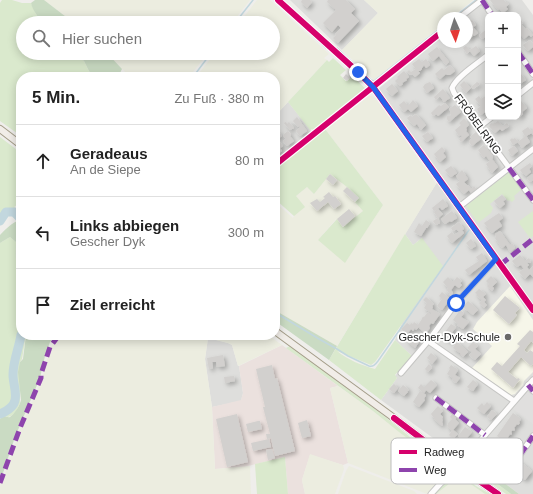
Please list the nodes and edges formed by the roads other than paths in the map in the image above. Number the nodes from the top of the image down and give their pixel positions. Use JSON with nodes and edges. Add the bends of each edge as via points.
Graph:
{"nodes":[{"id":1,"x":278,"y":0,"type":"edge"},
{"id":2,"x":482,"y":0,"type":"edge"},
{"id":3,"x":467,"y":12,"type":"edge"},
{"id":4,"x":490,"y":12,"type":"edge"},
{"id":5,"x":437,"y":36,"type":"edge"},
{"id":6,"x":521,"y":56,"type":"edge"},
{"id":7,"x":485,"y":57,"type":"edge"},
{"id":8,"x":533,"y":74,"type":"edge"},
{"id":9,"x":533,"y":83,"type":"edge"},
{"id":10,"x":373,"y":87,"type":"junction"},
{"id":11,"x":521,"y":93,"type":"edge"},
{"id":12,"x":488,"y":120,"type":"edge"},
{"id":13,"x":479,"y":127,"type":"junction"},
{"id":14,"x":0,"y":129,"type":"edge"},
{"id":15,"x":16,"y":141,"type":"edge"},
{"id":16,"x":533,"y":149,"type":"edge"},
{"id":17,"x":280,"y":161,"type":"edge"},
{"id":18,"x":510,"y":168,"type":"junction"},
{"id":19,"x":533,"y":200,"type":"edge"},
{"id":20,"x":460,"y":207,"type":"junction"},
{"id":21,"x":496,"y":259,"type":"junction"},
{"id":22,"x":533,"y":310,"type":"edge"},
{"id":23,"x":280,"y":335,"type":"edge"},
{"id":24,"x":429,"y":340,"type":"junction"},
{"id":25,"x":401,"y":373,"type":"dead end"},
{"id":26,"x":533,"y":380,"type":"edge"},
{"id":27,"x":528,"y":385,"type":"junction"},
{"id":28,"x":533,"y":391,"type":"edge"},
{"id":29,"x":436,"y":398,"type":"dead end"},
{"id":30,"x":514,"y":401,"type":"junction"},
{"id":31,"x":485,"y":434,"type":"junction"},
{"id":32,"x":533,"y":436,"type":"edge"},
{"id":33,"x":421,"y":438,"type":"edge"},
{"id":34,"x":482,"y":438,"type":"edge"},
{"id":35,"x":523,"y":451,"type":"edge"},
{"id":36,"x":441,"y":484,"type":"edge"},
{"id":37,"x":484,"y":484,"type":"edge"},
{"id":38,"x":431,"y":494,"type":"edge"},
{"id":39,"x":498,"y":494,"type":"edge"}],
"edges":[{"from":1,"to":10,"type":"street"},
{"from":2,"to":3,"type":"street"},
{"from":2,"to":4,"type":"street"},
{"from":5,"to":10,"type":"street"},
{"from":6,"to":8,"type":"street"},
{"from":7,"to":13,"type":"street","name":"FRÖBELRING","via":[[458,79],[452,88]]},
{"from":9,"to":11,"type":"street"},
{"from":10,"to":17,"type":"street"},
{"from":10,"to":20,"type":"street"},
{"from":12,"to":13,"type":"street"},
{"from":13,"to":18,"type":"street","name":"FRÖBELRING"},
{"from":14,"to":15,"type":"main road"},
{"from":16,"to":18,"type":"street"},
{"from":18,"to":19,"type":"street","name":"FRÖBELRING"},
{"from":18,"to":20,"type":"street"},
{"from":20,"to":21,"type":"street"},
{"from":21,"to":22,"type":"street"},
{"from":21,"to":24,"type":"street","via":[[456,303]]},
{"from":23,"to":33,"type":"main road"},
{"from":24,"to":25,"type":"street"},
{"from":24,"to":30,"type":"street"},
{"from":26,"to":27,"type":"street"},
{"from":27,"to":28,"type":"street"},
{"from":27,"to":30,"type":"street"},
{"from":29,"to":31,"type":"street"},
{"from":30,"to":31,"type":"street"},
{"from":31,"to":34,"type":"street"},
{"from":32,"to":35,"type":"street"},
{"from":36,"to":38,"type":"street"},
{"from":37,"to":39,"type":"main road"}]}
